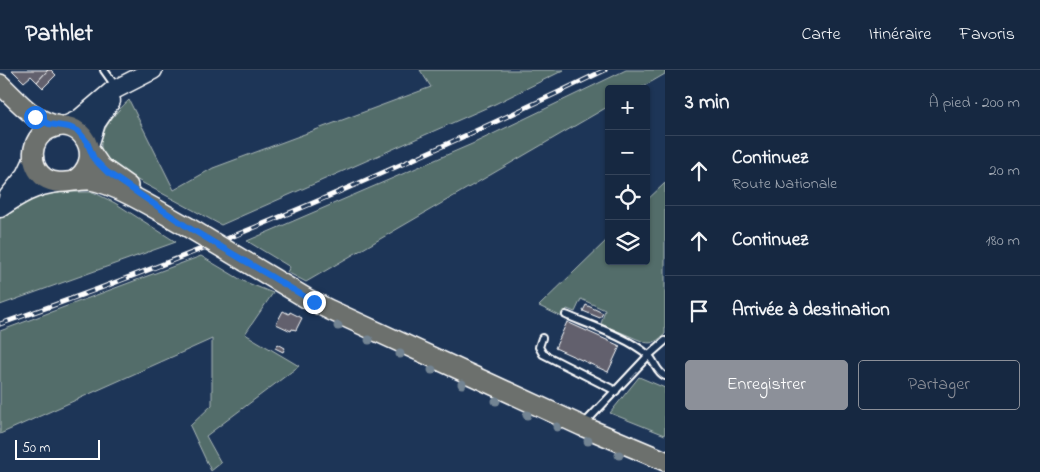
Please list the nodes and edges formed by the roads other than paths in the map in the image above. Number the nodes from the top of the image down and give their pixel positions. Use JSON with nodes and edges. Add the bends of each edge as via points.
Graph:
{"nodes":[{"id":1,"x":104,"y":70,"type":"edge"},
{"id":2,"x":146,"y":73,"type":"edge"},
{"id":3,"x":0,"y":84,"type":"edge"},
{"id":4,"x":119,"y":90,"type":"junction"},
{"id":5,"x":0,"y":98,"type":"edge"},
{"id":6,"x":62,"y":126,"type":"junction"},
{"id":7,"x":89,"y":149,"type":"junction"},
{"id":8,"x":33,"y":155,"type":"junction"},
{"id":9,"x":65,"y":182,"type":"junction"},
{"id":10,"x":0,"y":207,"type":"edge"},
{"id":11,"x":186,"y":226,"type":"junction"},
{"id":12,"x":566,"y":315,"type":"dead end"},
{"id":13,"x":542,"y":338,"type":"dead end"},
{"id":14,"x":665,"y":341,"type":"edge"},
{"id":15,"x":649,"y":355,"type":"junction"},
{"id":16,"x":665,"y":376,"type":"edge"},
{"id":17,"x":616,"y":391,"type":"junction"},
{"id":18,"x":582,"y":426,"type":"junction"},
{"id":19,"x":665,"y":461,"type":"edge"}],
"edges":[{"from":1,"to":4,"type":"lane"},
{"from":2,"to":4,"type":"street"},
{"from":3,"to":6,"type":"main road","via":[[35,117]]},
{"from":4,"to":6,"type":"street","via":[[78,120]]},
{"from":4,"to":7,"type":"street","via":[[100,116]]},
{"from":5,"to":8,"type":"main road","via":[[29,131]]},
{"from":6,"to":7,"type":"main road","via":[[82,134]]},
{"from":6,"to":8,"type":"main road","via":[[43,133],[37,140]]},
{"from":7,"to":9,"type":"main road","via":[[90,160],[86,169],[80,176]]},
{"from":7,"to":11,"type":"main road","via":[[101,167]]},
{"from":8,"to":9,"type":"main road","via":[[36,167],[49,180]]},
{"from":8,"to":10,"type":"street","via":[[26,175]]},
{"from":9,"to":10,"type":"street","via":[[36,187]]},
{"from":9,"to":11,"type":"main road","via":[[88,180],[105,185]]},
{"from":11,"to":18,"type":"main road","bridge":true,"via":[[306,298]]},
{"from":12,"to":15,"type":"lane"},
{"from":13,"to":17,"type":"lane","via":[[539,347],[543,354]]},
{"from":14,"to":15,"type":"lane"},
{"from":15,"to":16,"type":"lane"},
{"from":15,"to":17,"type":"lane"},
{"from":17,"to":18,"type":"lane"},
{"from":18,"to":19,"type":"main road"}]}
